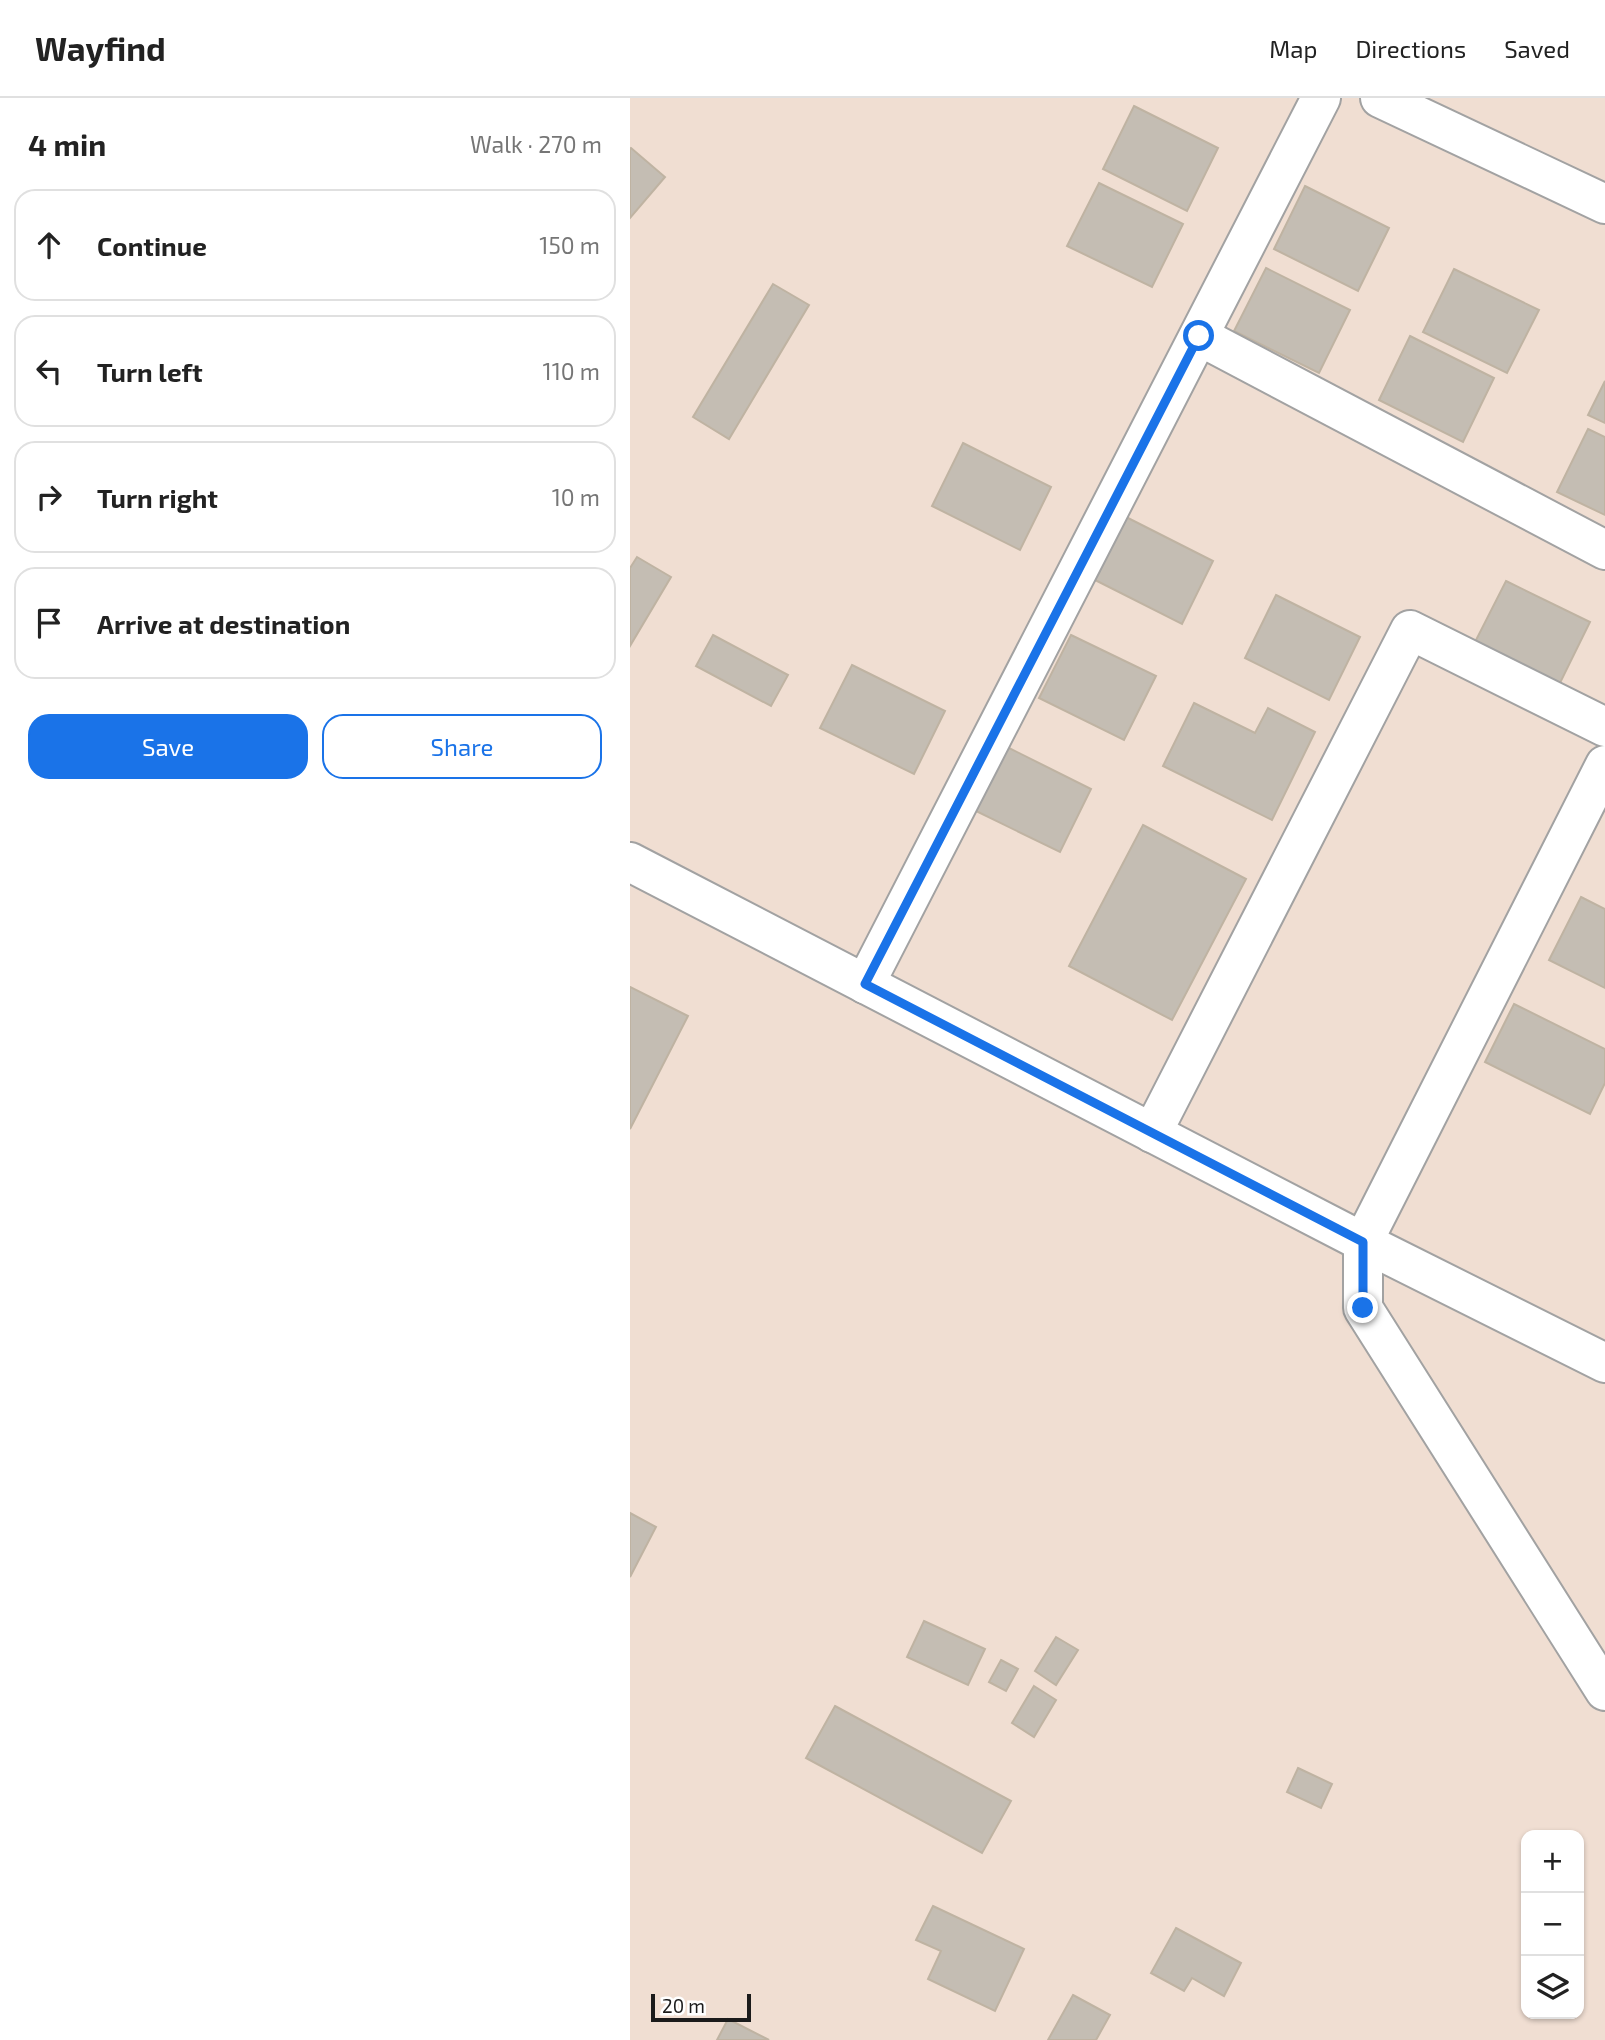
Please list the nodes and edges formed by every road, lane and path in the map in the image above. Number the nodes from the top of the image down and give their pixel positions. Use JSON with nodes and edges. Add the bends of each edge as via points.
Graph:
{"nodes":[{"id":1,"x":1321,"y":98,"type":"edge"},
{"id":2,"x":1380,"y":98,"type":"edge"},
{"id":3,"x":1605,"y":204,"type":"edge"},
{"id":4,"x":1199,"y":336,"type":"junction"},
{"id":5,"x":1605,"y":550,"type":"edge"},
{"id":6,"x":1605,"y":727,"type":"edge"},
{"id":7,"x":1605,"y":765,"type":"edge"},
{"id":8,"x":630,"y":862,"type":"edge"},
{"id":9,"x":865,"y":984,"type":"junction"},
{"id":10,"x":1152,"y":1133,"type":"junction"},
{"id":11,"x":1363,"y":1242,"type":"junction"},
{"id":12,"x":1605,"y":1363,"type":"edge"},
{"id":13,"x":1605,"y":1691,"type":"edge"}],
"edges":[{"from":1,"to":4,"type":"street"},
{"from":2,"to":3,"type":"street"},
{"from":4,"to":5,"type":"street"},
{"from":4,"to":9,"type":"street"},
{"from":6,"to":10,"type":"street","via":[[1410,630]]},
{"from":7,"to":11,"type":"street"},
{"from":8,"to":9,"type":"street"},
{"from":9,"to":10,"type":"street"},
{"from":10,"to":11,"type":"street"},
{"from":11,"to":12,"type":"street"},
{"from":11,"to":13,"type":"street","via":[[1363,1308]]}]}
